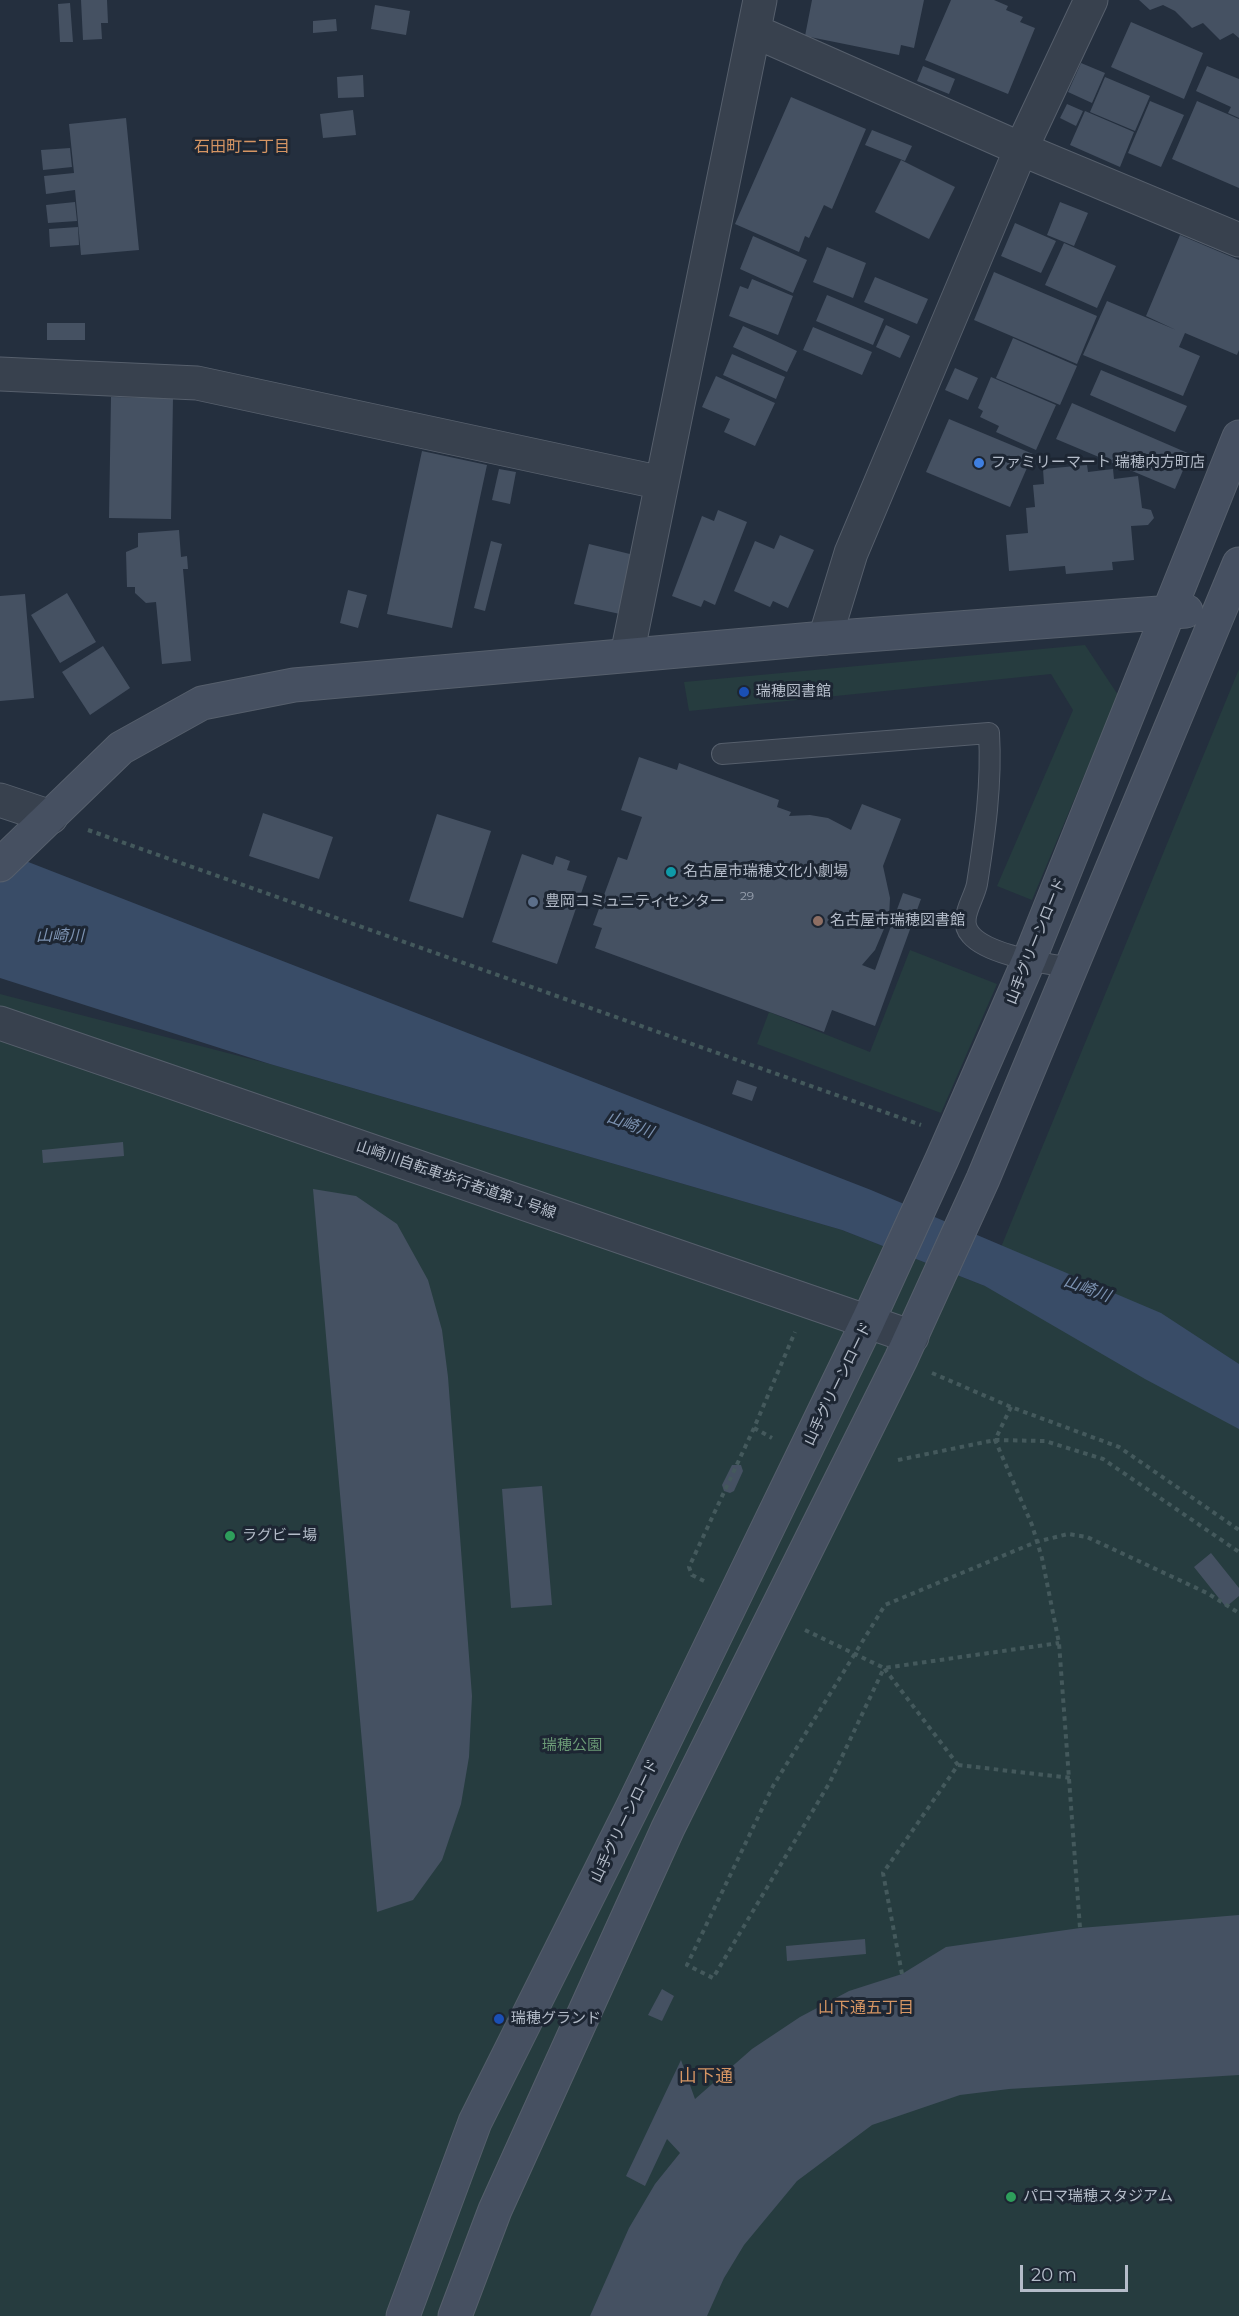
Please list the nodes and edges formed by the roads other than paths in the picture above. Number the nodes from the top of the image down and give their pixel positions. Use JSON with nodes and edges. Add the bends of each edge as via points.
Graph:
{"nodes":[{"id":1,"x":760,"y":0,"type":"edge"},
{"id":2,"x":1091,"y":0,"type":"edge"},
{"id":3,"x":754,"y":32,"type":"junction"},
{"id":4,"x":1021,"y":149,"type":"junction"},
{"id":5,"x":1239,"y":240,"type":"edge"},
{"id":6,"x":0,"y":374,"type":"edge"},
{"id":7,"x":1239,"y":437,"type":"edge"},
{"id":8,"x":662,"y":483,"type":"junction"},
{"id":9,"x":1239,"y":564,"type":"edge"},
{"id":10,"x":1230,"y":605,"type":"edge"},
{"id":11,"x":1167,"y":614,"type":"junction"},
{"id":12,"x":825,"y":638,"type":"junction"},
{"id":13,"x":627,"y":655,"type":"junction"},
{"id":14,"x":722,"y":754,"type":"dead end"},
{"id":15,"x":0,"y":800,"type":"edge"},
{"id":16,"x":42,"y":826,"type":"junction"},
{"id":17,"x":0,"y":865,"type":"edge"},
{"id":18,"x":1029,"y":960,"type":"junction"},
{"id":19,"x":1070,"y":968,"type":"junction"},
{"id":20,"x":0,"y":1023,"type":"edge"},
{"id":21,"x":872,"y":1313,"type":"junction"},
{"id":22,"x":911,"y":1338,"type":"junction"},
{"id":23,"x":403,"y":2316,"type":"edge"},
{"id":24,"x":455,"y":2316,"type":"edge"}],
"edges":[{"from":1,"to":3,"type":"street"},
{"from":2,"to":4,"type":"street"},
{"from":3,"to":4,"type":"street"},
{"from":3,"to":8,"type":"street"},
{"from":4,"to":5,"type":"street"},
{"from":4,"to":12,"type":"street","via":[[851,553]]},
{"from":6,"to":8,"type":"street","via":[[196,383]]},
{"from":7,"to":11,"type":"street","name":"山手グリーンロード"},
{"from":8,"to":13,"type":"street"},
{"from":9,"to":10,"type":"street"},
{"from":10,"to":11,"type":"street"},
{"from":10,"to":19,"type":"street"},
{"from":11,"to":12,"type":"street"},
{"from":11,"to":18,"type":"street","name":"山手グリーンロード"},
{"from":12,"to":13,"type":"street"},
{"from":13,"to":16,"type":"street","via":[[294,685],[202,703],[122,748]]},
{"from":14,"to":18,"type":"lane","via":[[989,733],[991,775],[976,887],[966,927],[972,937],[991,948]]},
{"from":15,"to":16,"type":"street"},
{"from":16,"to":17,"type":"street"},
{"from":18,"to":19,"type":"lane"},
{"from":18,"to":21,"type":"street","name":"山手グリーンロード"},
{"from":19,"to":22,"type":"street","via":[[983,1179]]},
{"from":20,"to":21,"type":"street","name":"山崎川自転車歩行者道第１号線","via":[[808,1300]]},
{"from":21,"to":22,"type":"street","name":"山崎川自転車歩行者道第１号線"},
{"from":21,"to":23,"type":"street","name":"山手グリーンロード","via":[[475,2122]]},
{"from":22,"to":24,"type":"street","via":[[668,1828],[495,2210]]}]}
